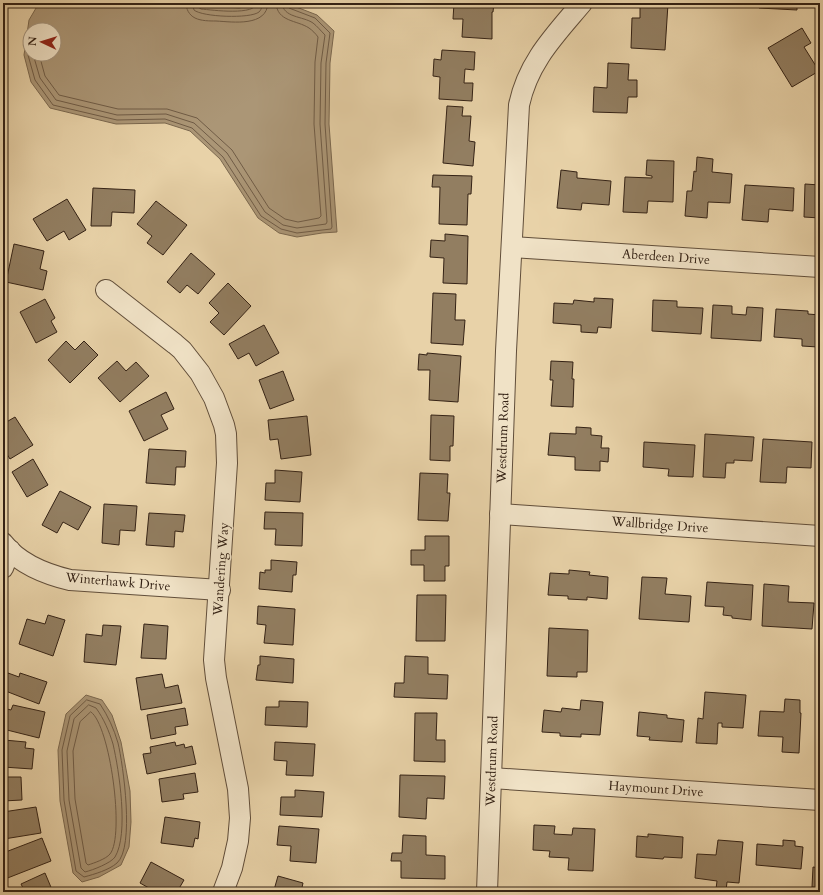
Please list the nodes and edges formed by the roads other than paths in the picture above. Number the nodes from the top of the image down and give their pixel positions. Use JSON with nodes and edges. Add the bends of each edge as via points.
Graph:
{"nodes":[{"id":1,"x":582,"y":3,"type":"edge"},
{"id":2,"x":512,"y":247,"type":"junction"},
{"id":3,"x":820,"y":267,"type":"edge"},
{"id":4,"x":106,"y":290,"type":"dead end"},
{"id":5,"x":500,"y":514,"type":"junction"},
{"id":6,"x":820,"y":536,"type":"edge"},
{"id":7,"x":7,"y":547,"type":"edge"},
{"id":8,"x":3,"y":568,"type":"edge"},
{"id":9,"x":220,"y":590,"type":"junction"},
{"id":10,"x":491,"y":778,"type":"junction"},
{"id":11,"x":820,"y":800,"type":"edge"},
{"id":12,"x":223,"y":892,"type":"edge"},
{"id":13,"x":487,"y":892,"type":"edge"}],
"edges":[{"from":1,"to":2,"type":"street","name":"Westdrum Road","via":[[541,52],[523,89],[519,104]]},
{"from":2,"to":3,"type":"street","name":"Aberdeen Drive"},
{"from":2,"to":5,"type":"street","name":"Westdrum Road"},
{"from":4,"to":9,"type":"street","name":"Wandering Way","via":[[182,350],[200,373],[216,402],[226,434],[227,463]]},
{"from":5,"to":6,"type":"street","name":"Wallbridge Drive"},
{"from":5,"to":10,"type":"street","name":"Westdrum Road"},
{"from":7,"to":8,"type":"street"},
{"from":7,"to":9,"type":"street","name":"Winterhawk Drive","via":[[34,567],[70,580]]},
{"from":9,"to":12,"type":"street","name":"Wandering Way","via":[[214,660],[238,789],[240,818],[235,855]]},
{"from":10,"to":11,"type":"street","name":"Haymount Drive"},
{"from":10,"to":13,"type":"street","name":"Westdrum Road"}]}
